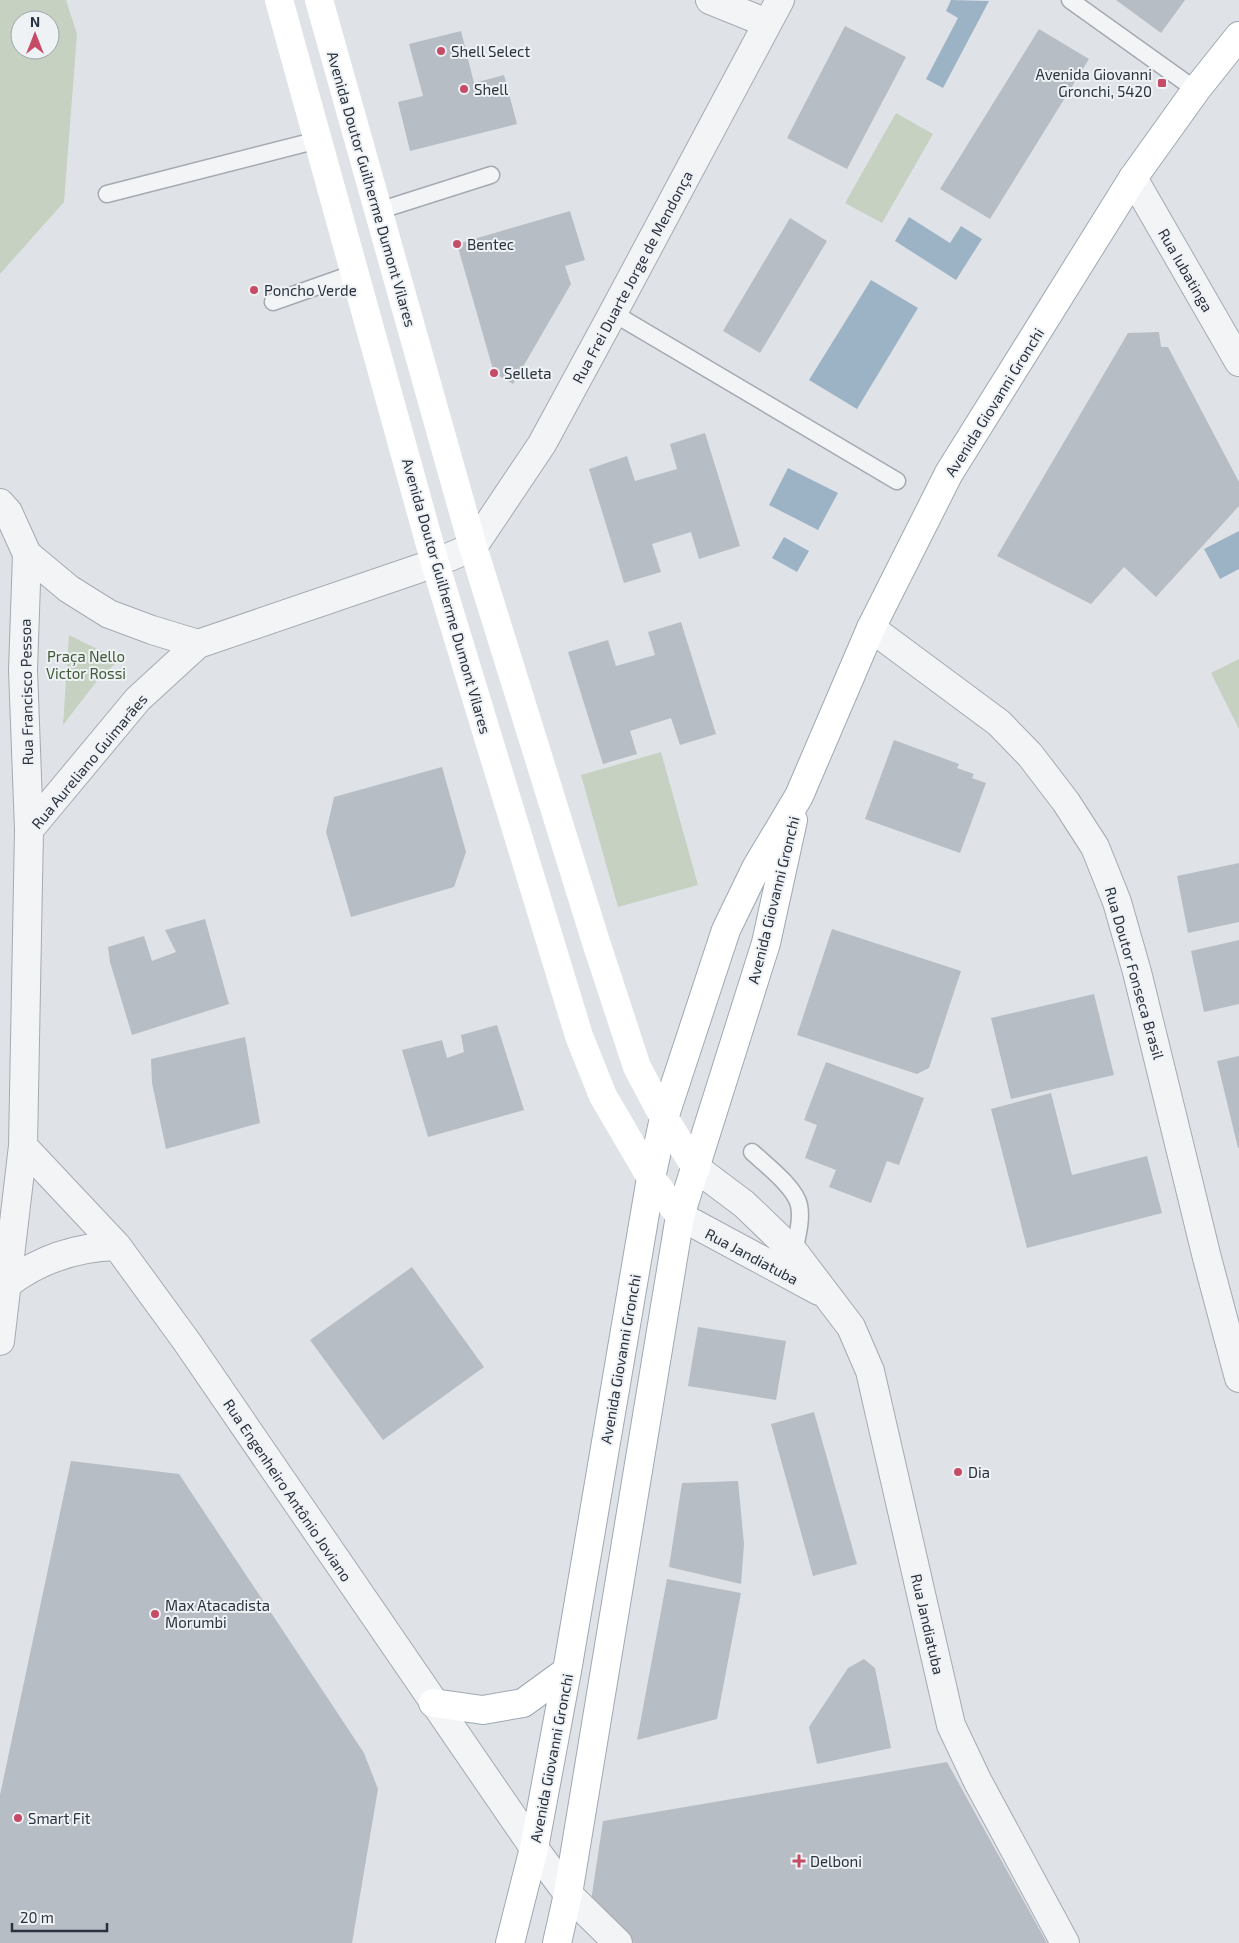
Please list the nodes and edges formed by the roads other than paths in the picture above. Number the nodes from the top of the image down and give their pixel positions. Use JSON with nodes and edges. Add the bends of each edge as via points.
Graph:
{"nodes":[{"id":1,"x":279,"y":0,"type":"edge"},
{"id":2,"x":319,"y":0,"type":"edge"},
{"id":3,"x":710,"y":0,"type":"edge"},
{"id":4,"x":780,"y":0,"type":"edge"},
{"id":5,"x":1070,"y":0,"type":"edge"},
{"id":6,"x":767,"y":23,"type":"junction"},
{"id":7,"x":1239,"y":36,"type":"edge"},
{"id":8,"x":1196,"y":90,"type":"junction"},
{"id":9,"x":318,"y":140,"type":"junction"},
{"id":10,"x":491,"y":175,"type":"dead end"},
{"id":11,"x":1133,"y":178,"type":"junction"},
{"id":12,"x":107,"y":194,"type":"dead end"},
{"id":13,"x":378,"y":211,"type":"junction"},
{"id":14,"x":355,"y":274,"type":"junction"},
{"id":15,"x":273,"y":302,"type":"dead end"},
{"id":16,"x":614,"y":313,"type":"junction"},
{"id":17,"x":1239,"y":362,"type":"edge"},
{"id":18,"x":897,"y":481,"type":"dead end"},
{"id":19,"x":0,"y":503,"type":"edge"},
{"id":20,"x":473,"y":547,"type":"junction"},
{"id":21,"x":26,"y":554,"type":"junction"},
{"id":22,"x":435,"y":563,"type":"junction"},
{"id":23,"x":871,"y":628,"type":"junction"},
{"id":24,"x":198,"y":644,"type":"junction"},
{"id":25,"x":799,"y":796,"type":"junction"},
{"id":26,"x":30,"y":830,"type":"junction"},
{"id":27,"x":664,"y":1118,"type":"junction"},
{"id":28,"x":23,"y":1146,"type":"junction"},
{"id":29,"x":752,"y":1152,"type":"dead end"},
{"id":30,"x":696,"y":1168,"type":"junction"},
{"id":31,"x":651,"y":1178,"type":"junction"},
{"id":32,"x":680,"y":1216,"type":"junction"},
{"id":33,"x":117,"y":1246,"type":"junction"},
{"id":34,"x":794,"y":1252,"type":"junction"},
{"id":35,"x":6,"y":1284,"type":"junction"},
{"id":36,"x":825,"y":1294,"type":"junction"},
{"id":37,"x":0,"y":1341,"type":"edge"},
{"id":38,"x":1239,"y":1378,"type":"edge"},
{"id":39,"x":567,"y":1671,"type":"junction"},
{"id":40,"x":433,"y":1703,"type":"junction"},
{"id":41,"x":534,"y":1848,"type":"junction"},
{"id":42,"x":568,"y":1894,"type":"junction"},
{"id":43,"x":510,"y":1943,"type":"edge"},
{"id":44,"x":557,"y":1943,"type":"edge"},
{"id":45,"x":618,"y":1943,"type":"edge"},
{"id":46,"x":1064,"y":1943,"type":"edge"}],
"edges":[{"from":1,"to":9,"type":"main road","name":"Avenida Doutor Guilherme Dumont Vilares"},
{"from":2,"to":13,"type":"main road","name":"Avenida Doutor Guilherme Dumont Vilares"},
{"from":3,"to":6,"type":"street"},
{"from":4,"to":6,"type":"street","name":"Rua Frei Duarte Jorge de Mendonça"},
{"from":5,"to":8,"type":"lane"},
{"from":6,"to":16,"type":"street","name":"Rua Frei Duarte Jorge de Mendonça"},
{"from":7,"to":8,"type":"main road","name":"Avenida Giovanni Gronchi"},
{"from":8,"to":11,"type":"main road","name":"Avenida Giovanni Gronchi"},
{"from":9,"to":12,"type":"lane"},
{"from":9,"to":14,"type":"main road","name":"Avenida Doutor Guilherme Dumont Vilares"},
{"from":10,"to":13,"type":"lane"},
{"from":11,"to":17,"type":"street","name":"Rua Iubatinga"},
{"from":11,"to":23,"type":"main road","name":"Avenida Giovanni Gronchi","via":[[949,473]]},
{"from":13,"to":20,"type":"main road","name":"Avenida Doutor Guilherme Dumont Vilares"},
{"from":14,"to":15,"type":"lane"},
{"from":14,"to":22,"type":"main road","name":"Avenida Doutor Guilherme Dumont Vilares"},
{"from":16,"to":18,"type":"lane"},
{"from":16,"to":20,"type":"street","name":"Rua Frei Duarte Jorge de Mendonça","via":[[542,444]]},
{"from":19,"to":21,"type":"street","name":"Rua Francisco Pessoa","via":[[8,512]]},
{"from":20,"to":22,"type":"street","name":"Rua Aureliano Guimarães"},
{"from":20,"to":27,"type":"main road","name":"Avenida Doutor Guilherme Dumont Vilares","via":[[637,1067]]},
{"from":21,"to":24,"type":"street","name":"Rua Francisco Pessoa","via":[[69,589],[109,614]]},
{"from":21,"to":26,"type":"street","name":"Rua Francisco Pessoa","via":[[23,670]]},
{"from":22,"to":24,"type":"street","name":"Rua Aureliano Guimarães"},
{"from":22,"to":31,"type":"main road","name":"Avenida Doutor Guilherme Dumont Vilares","via":[[579,1036],[603,1096]]},
{"from":23,"to":25,"type":"main road","name":"Avenida Giovanni Gronchi"},
{"from":23,"to":38,"type":"street","name":"Rua Doutor Fonseca Brasil","via":[[999,723],[1036,762],[1095,847],[1117,902],[1137,972]]},
{"from":24,"to":26,"type":"street","name":"Rua Aureliano Guimarães","via":[[138,699]]},
{"from":25,"to":27,"type":"main road","name":"Avenida Giovanni Gronchi","via":[[756,868],[726,930]]},
{"from":25,"to":30,"type":"main road","name":"Avenida Giovanni Gronchi","via":[[766,943]]},
{"from":26,"to":28,"type":"street","name":"Rua Aureliano Guimarães"},
{"from":27,"to":30,"type":"main road","name":"Avenida Doutor Guilherme Dumont Vilares"},
{"from":27,"to":31,"type":"main road","name":"Avenida Giovanni Gronchi"},
{"from":28,"to":33,"type":"street","name":"Rua Engenheiro Antônio Joviano"},
{"from":28,"to":35,"type":"street","name":"Rua Aureliano Guimarães"},
{"from":29,"to":34,"type":"lane","via":[[789,1187],[799,1204],[800,1220]]},
{"from":30,"to":32,"type":"main road","name":"Avenida Giovanni Gronchi"},
{"from":30,"to":34,"type":"street","name":"Rua Jandiatuba","via":[[744,1204]]},
{"from":31,"to":32,"type":"main road","name":"Avenida Doutor Guilherme Dumont Vilares"},
{"from":31,"to":39,"type":"main road","name":"Avenida Giovanni Gronchi"},
{"from":32,"to":36,"type":"street","name":"Rua Jandiatuba"},
{"from":32,"to":42,"type":"main road","name":"Avenida Giovanni Gronchi"},
{"from":33,"to":35,"type":"street","via":[[60,1255],[41,1262]]},
{"from":33,"to":40,"type":"street","name":"Rua Engenheiro Antônio Joviano","via":[[193,1350]]},
{"from":34,"to":36,"type":"street","name":"Rua Jandiatuba"},
{"from":35,"to":37,"type":"street","name":"Rua Aureliano Guimarães"},
{"from":36,"to":46,"type":"street","name":"Rua Jandiatuba","via":[[851,1327],[870,1370],[951,1725]]},
{"from":39,"to":40,"type":"main road","via":[[523,1702],[483,1710]]},
{"from":39,"to":41,"type":"main road","name":"Avenida Giovanni Gronchi"},
{"from":40,"to":41,"type":"street","name":"Rua Engenheiro Antônio Joviano"},
{"from":41,"to":42,"type":"street","name":"Rua Engenheiro Antônio Joviano"},
{"from":41,"to":43,"type":"main road","name":"Avenida Giovanni Gronchi"},
{"from":42,"to":44,"type":"main road","name":"Avenida Giovanni Gronchi"},
{"from":42,"to":45,"type":"street","name":"Rua Engenheiro Antônio Joviano"}]}
